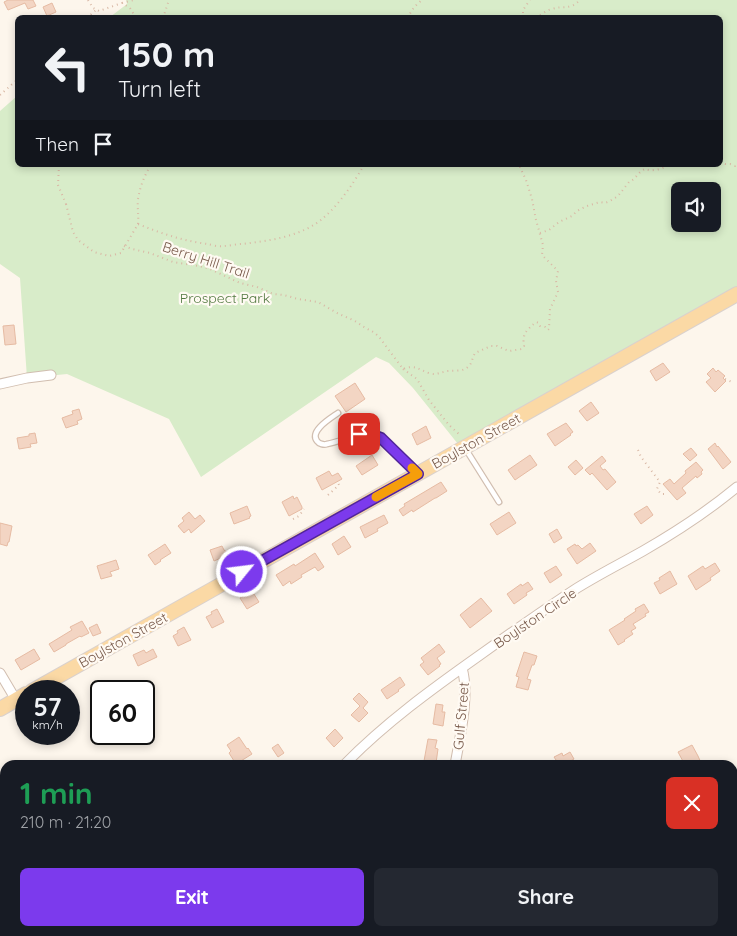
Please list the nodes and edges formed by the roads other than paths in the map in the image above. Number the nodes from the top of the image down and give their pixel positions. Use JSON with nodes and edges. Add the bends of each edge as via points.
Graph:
{"nodes":[{"id":1,"x":737,"y":294,"type":"edge"},
{"id":2,"x":51,"y":375,"type":"dead end"},
{"id":3,"x":0,"y":384,"type":"edge"},
{"id":4,"x":338,"y":413,"type":"dead end"},
{"id":5,"x":467,"y":446,"type":"junction"},
{"id":6,"x":418,"y":474,"type":"junction"},
{"id":7,"x":737,"y":487,"type":"edge"},
{"id":8,"x":499,"y":502,"type":"dead end"},
{"id":9,"x":462,"y":668,"type":"junction"},
{"id":10,"x":0,"y":673,"type":"edge"},
{"id":11,"x":52,"y":680,"type":"edge"},
{"id":12,"x":15,"y":690,"type":"edge"},
{"id":13,"x":15,"y":700,"type":"edge"},
{"id":14,"x":0,"y":709,"type":"edge"},
{"id":15,"x":349,"y":760,"type":"edge"},
{"id":16,"x":456,"y":760,"type":"edge"}],
"edges":[{"from":1,"to":5,"type":"main road","name":"Boylston Street"},
{"from":2,"to":3,"type":"street"},
{"from":4,"to":6,"type":"lane","via":[[318,429],[316,440],[325,445],[359,434],[370,434],[381,438]]},
{"from":5,"to":6,"type":"main road","name":"Boylston Street"},
{"from":5,"to":8,"type":"lane"},
{"from":6,"to":11,"type":"main road","name":"Boylston Street"},
{"from":7,"to":9,"type":"street","name":"Boylston Circle","via":[[645,549],[575,590]]},
{"from":9,"to":15,"type":"street","name":"Boylston Circle","via":[[409,706]]},
{"from":9,"to":16,"type":"street","name":"Gulf Street","via":[[466,690]]},
{"from":10,"to":12,"type":"street"},
{"from":13,"to":14,"type":"main road"}]}
